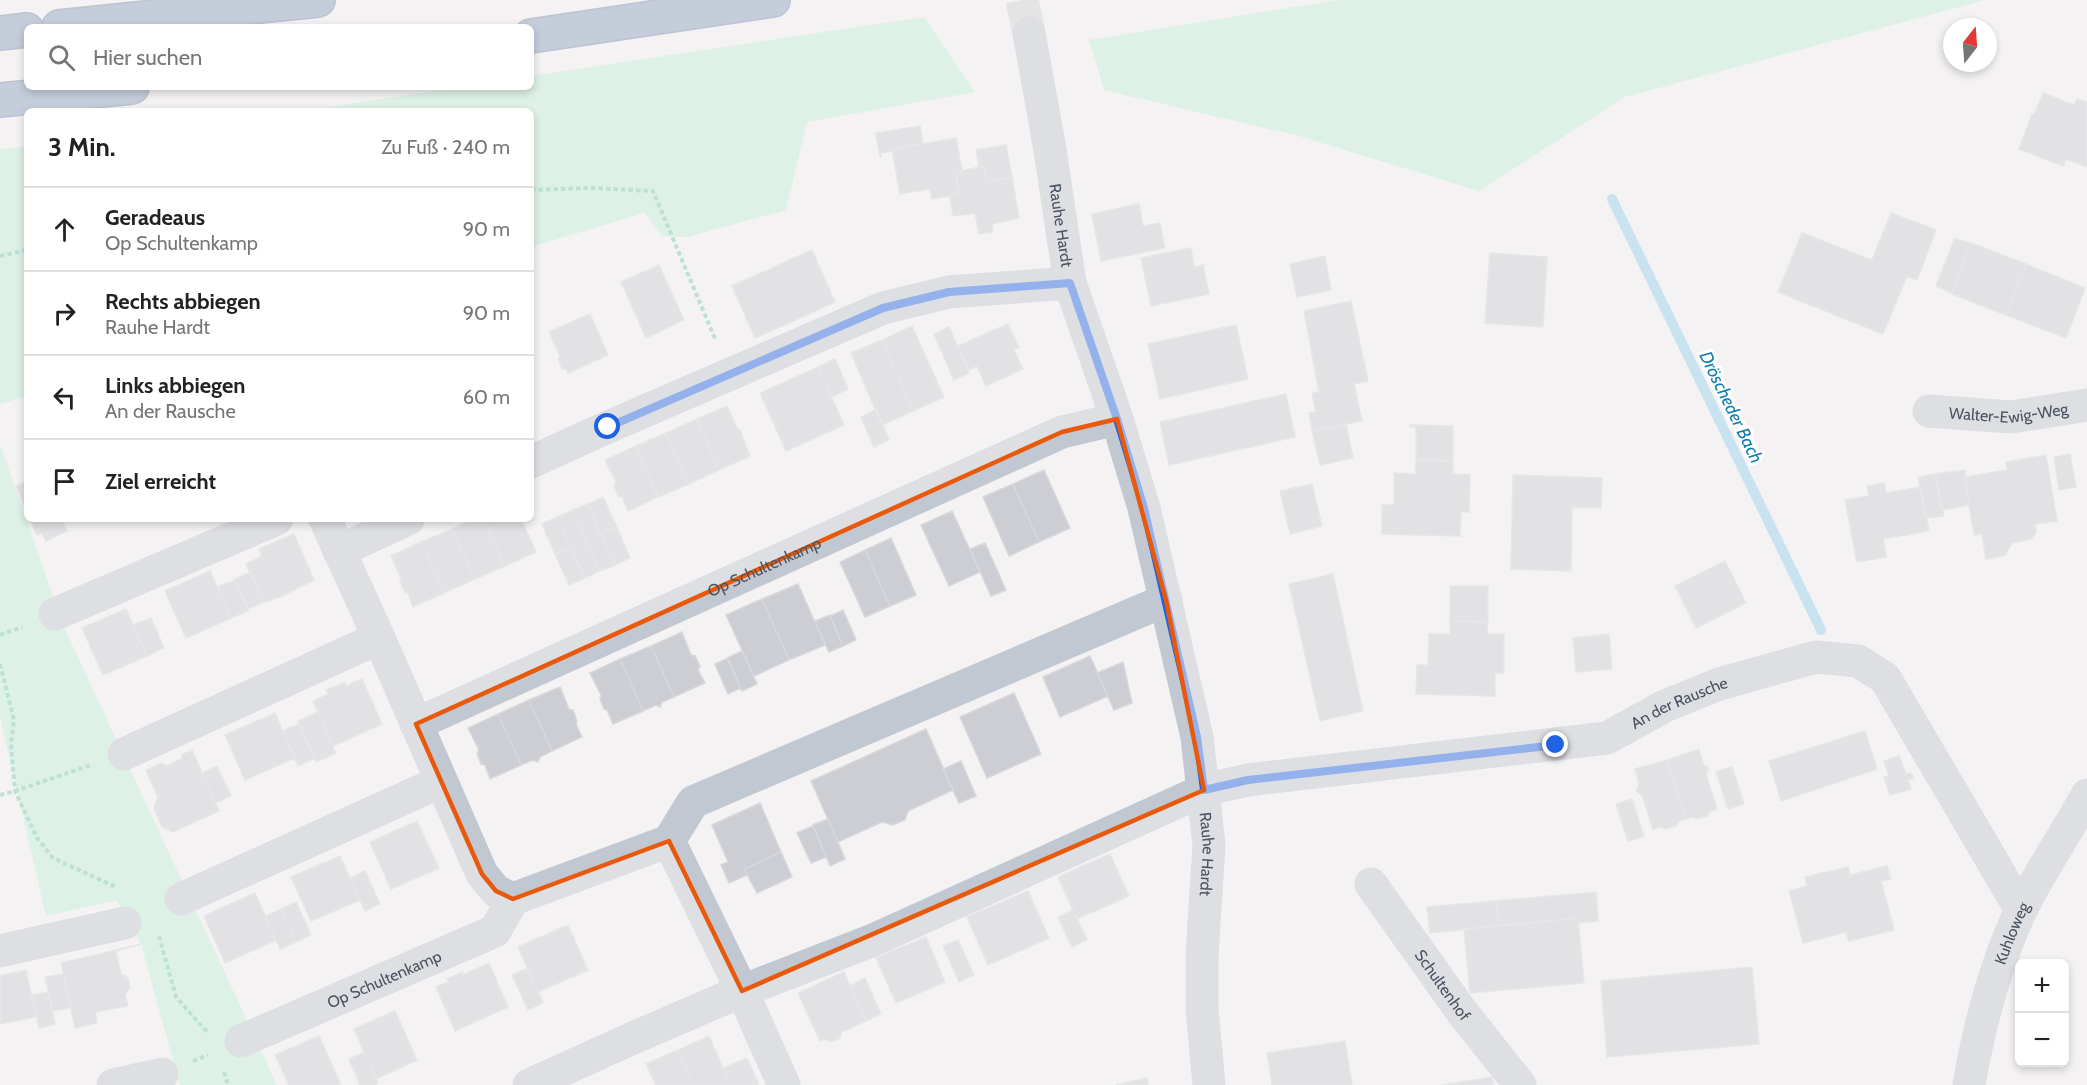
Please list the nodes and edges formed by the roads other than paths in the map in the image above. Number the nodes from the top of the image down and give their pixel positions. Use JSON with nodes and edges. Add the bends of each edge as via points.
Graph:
{"nodes":[{"id":1,"x":318,"y":0,"type":"edge"},
{"id":2,"x":772,"y":0,"type":"edge"},
{"id":3,"x":88,"y":24,"type":"edge"},
{"id":4,"x":24,"y":30,"type":"edge"},
{"id":5,"x":0,"y":33,"type":"edge"},
{"id":6,"x":1029,"y":33,"type":"tunnel mouth"},
{"id":7,"x":534,"y":36,"type":"edge"},
{"id":8,"x":102,"y":90,"type":"edge"},
{"id":9,"x":0,"y":100,"type":"edge"},
{"id":10,"x":1070,"y":283,"type":"junction"},
{"id":11,"x":2087,"y":405,"type":"edge"},
{"id":12,"x":1929,"y":411,"type":"dead end"},
{"id":13,"x":1117,"y":419,"type":"junction"},
{"id":14,"x":534,"y":461,"type":"edge"},
{"id":15,"x":270,"y":522,"type":"edge"},
{"id":16,"x":326,"y":522,"type":"edge"},
{"id":17,"x":402,"y":522,"type":"edge"},
{"id":18,"x":339,"y":551,"type":"junction"},
{"id":19,"x":1166,"y":600,"type":"junction"},
{"id":20,"x":55,"y":614,"type":"dead end"},
{"id":21,"x":379,"y":638,"type":"junction"},
{"id":22,"x":416,"y":724,"type":"junction"},
{"id":23,"x":124,"y":754,"type":"road end"},
{"id":24,"x":440,"y":782,"type":"junction"},
{"id":25,"x":1204,"y":790,"type":"junction"},
{"id":26,"x":2087,"y":795,"type":"edge"},
{"id":27,"x":2079,"y":827,"type":"edge"},
{"id":28,"x":669,"y":841,"type":"junction"},
{"id":29,"x":1371,"y":884,"type":"dead end"},
{"id":30,"x":181,"y":899,"type":"dead end"},
{"id":31,"x":513,"y":899,"type":"junction"},
{"id":32,"x":125,"y":907,"type":"road end"},
{"id":33,"x":2021,"y":910,"type":"junction"},
{"id":34,"x":0,"y":951,"type":"edge"},
{"id":35,"x":742,"y":991,"type":"junction"},
{"id":36,"x":229,"y":1046,"type":"road end"},
{"id":37,"x":162,"y":1074,"type":"road end"},
{"id":38,"x":113,"y":1085,"type":"edge"},
{"id":39,"x":529,"y":1085,"type":"edge"},
{"id":40,"x":784,"y":1085,"type":"edge"},
{"id":41,"x":1209,"y":1085,"type":"edge"},
{"id":42,"x":1520,"y":1085,"type":"edge"},
{"id":43,"x":1969,"y":1085,"type":"edge"}],
"edges":[{"from":1,"to":3,"type":"highway"},
{"from":2,"to":7,"type":"highway"},
{"from":4,"to":5,"type":"highway"},
{"from":6,"to":10,"type":"street","name":"Rauhe Hardt"},
{"from":8,"to":9,"type":"highway"},
{"from":10,"to":13,"type":"street","name":"Rauhe Hardt"},
{"from":10,"to":14,"type":"street","via":[[949,292],[883,308]]},
{"from":11,"to":12,"type":"street","name":"Walter-Ewig-Weg","via":[[2011,417]]},
{"from":13,"to":19,"type":"street","name":"Rauhe Hardt"},
{"from":13,"to":22,"type":"street","name":"Op Schultenkamp","via":[[1062,432]]},
{"from":15,"to":20,"type":"street"},
{"from":16,"to":18,"type":"street"},
{"from":17,"to":18,"type":"street"},
{"from":18,"to":21,"type":"street"},
{"from":19,"to":25,"type":"street","name":"Rauhe Hardt","via":[[1197,737]]},
{"from":19,"to":28,"type":"street","via":[[693,802]]},
{"from":21,"to":22,"type":"street"},
{"from":21,"to":23,"type":"street"},
{"from":22,"to":24,"type":"street"},
{"from":24,"to":30,"type":"street"},
{"from":24,"to":31,"type":"street","via":[[482,874],[496,891]]},
{"from":25,"to":33,"type":"street","name":"An der Rausche","via":[[1248,780],[1607,738],[1665,706],[1719,684],[1816,657],[1858,661],[1885,678]]},
{"from":25,"to":35,"type":"street","via":[[871,940]]},
{"from":25,"to":41,"type":"street","name":"Rauhe Hardt","via":[[1209,845],[1202,1010]]},
{"from":26,"to":27,"type":"street","name":"Kuhloweg"},
{"from":27,"to":33,"type":"street","name":"Kuhloweg"},
{"from":28,"to":31,"type":"street"},
{"from":28,"to":35,"type":"street"},
{"from":29,"to":42,"type":"street","name":"Schultenhof","via":[[1462,1012]]},
{"from":31,"to":36,"type":"street","name":"Op Schultenkamp","via":[[495,931]]},
{"from":32,"to":34,"type":"street"},
{"from":33,"to":43,"type":"street","name":"Kuhloweg","via":[[1996,974]]},
{"from":35,"to":39,"type":"street"},
{"from":35,"to":40,"type":"street"},
{"from":37,"to":38,"type":"street"}]}
